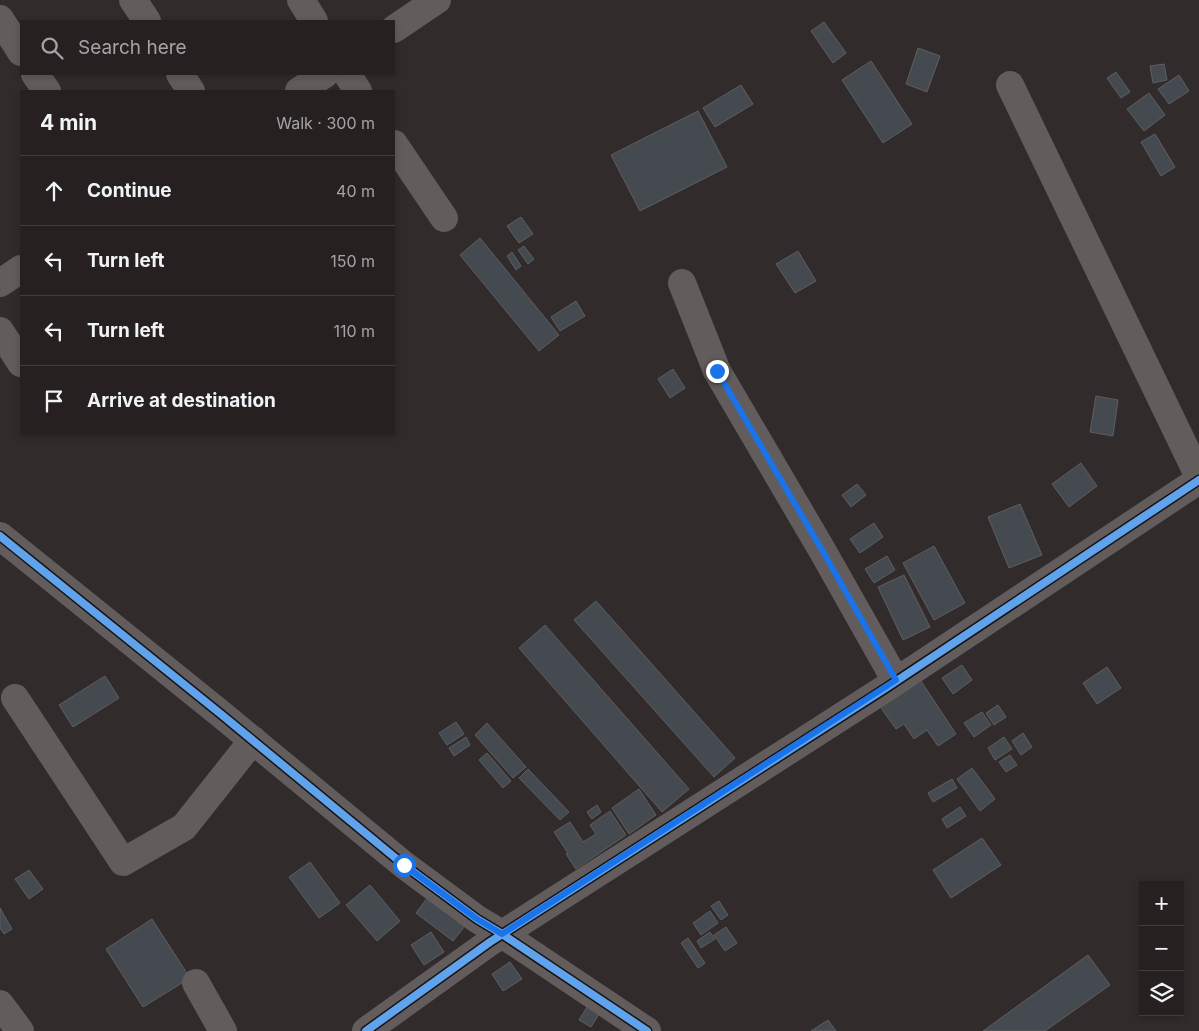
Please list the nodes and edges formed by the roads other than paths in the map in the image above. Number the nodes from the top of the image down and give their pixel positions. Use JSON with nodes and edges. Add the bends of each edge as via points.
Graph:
{"nodes":[{"id":1,"x":133,"y":0,"type":"edge"},
{"id":2,"x":301,"y":0,"type":"edge"},
{"id":3,"x":437,"y":0,"type":"edge"},
{"id":4,"x":0,"y":19,"type":"edge"},
{"id":5,"x":146,"y":20,"type":"edge"},
{"id":6,"x":313,"y":20,"type":"edge"},
{"id":7,"x":395,"y":28,"type":"edge"},
{"id":8,"x":20,"y":50,"type":"edge"},
{"id":9,"x":36,"y":75,"type":"edge"},
{"id":10,"x":181,"y":75,"type":"edge"},
{"id":11,"x":323,"y":75,"type":"edge"},
{"id":12,"x":347,"y":75,"type":"edge"},
{"id":13,"x":1010,"y":86,"type":"dead end"},
{"id":14,"x":46,"y":90,"type":"edge"},
{"id":15,"x":190,"y":90,"type":"edge"},
{"id":16,"x":301,"y":90,"type":"edge"},
{"id":17,"x":357,"y":90,"type":"edge"},
{"id":18,"x":395,"y":145,"type":"edge"},
{"id":19,"x":444,"y":218,"type":"dead end"},
{"id":20,"x":20,"y":270,"type":"edge"},
{"id":21,"x":0,"y":283,"type":"edge"},
{"id":22,"x":682,"y":283,"type":"dead end"},
{"id":23,"x":0,"y":331,"type":"edge"},
{"id":24,"x":20,"y":361,"type":"edge"},
{"id":25,"x":1199,"y":478,"type":"edge"},
{"id":26,"x":0,"y":536,"type":"edge"},
{"id":27,"x":896,"y":680,"type":"junction"},
{"id":28,"x":15,"y":698,"type":"dead end"},
{"id":29,"x":253,"y":740,"type":"junction"},
{"id":30,"x":502,"y":934,"type":"junction"},
{"id":31,"x":196,"y":983,"type":"dead end"},
{"id":32,"x":0,"y":1004,"type":"edge"},
{"id":33,"x":20,"y":1031,"type":"edge"},
{"id":34,"x":223,"y":1031,"type":"edge"},
{"id":35,"x":366,"y":1031,"type":"edge"},
{"id":36,"x":646,"y":1031,"type":"edge"}],
"edges":[{"from":1,"to":5,"type":"street"},
{"from":2,"to":6,"type":"street"},
{"from":3,"to":7,"type":"street"},
{"from":4,"to":8,"type":"street"},
{"from":9,"to":14,"type":"street"},
{"from":10,"to":15,"type":"street"},
{"from":11,"to":16,"type":"street"},
{"from":12,"to":17,"type":"street"},
{"from":13,"to":25,"type":"street"},
{"from":18,"to":19,"type":"street"},
{"from":20,"to":21,"type":"street"},
{"from":22,"to":27,"type":"street","via":[[717,371]]},
{"from":23,"to":24,"type":"street"},
{"from":25,"to":27,"type":"street"},
{"from":26,"to":29,"type":"street"},
{"from":27,"to":30,"type":"street"},
{"from":28,"to":29,"type":"street","via":[[123,862],[184,827]]},
{"from":29,"to":30,"type":"street","via":[[404,865]]},
{"from":30,"to":35,"type":"street"},
{"from":30,"to":36,"type":"street"},
{"from":31,"to":34,"type":"street"},
{"from":32,"to":33,"type":"street"}]}
